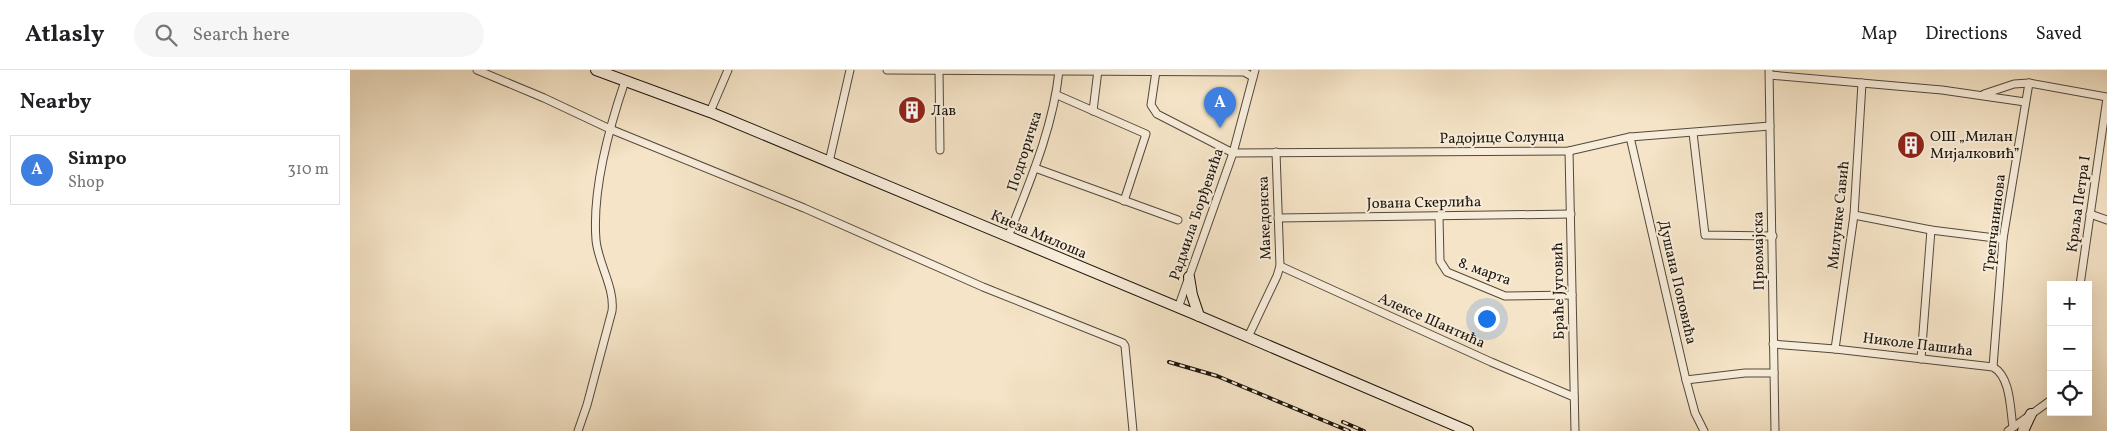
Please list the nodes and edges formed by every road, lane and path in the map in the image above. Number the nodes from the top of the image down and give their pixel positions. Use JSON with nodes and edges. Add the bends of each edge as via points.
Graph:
{"nodes":[{"id":1,"x":477,"y":70,"type":"edge"},
{"id":2,"x":596,"y":70,"type":"edge"},
{"id":3,"x":728,"y":70,"type":"edge"},
{"id":4,"x":850,"y":70,"type":"edge"},
{"id":5,"x":887,"y":70,"type":"edge"},
{"id":6,"x":939,"y":70,"type":"edge"},
{"id":7,"x":980,"y":70,"type":"edge"},
{"id":8,"x":1098,"y":70,"type":"edge"},
{"id":9,"x":1059,"y":71,"type":"edge"},
{"id":10,"x":1156,"y":71,"type":"edge"},
{"id":11,"x":1254,"y":73,"type":"edge"},
{"id":12,"x":1769,"y":73,"type":"edge"},
{"id":13,"x":625,"y":81,"type":"junction"},
{"id":14,"x":1862,"y":84,"type":"junction"},
{"id":15,"x":2029,"y":84,"type":"junction"},
{"id":16,"x":1057,"y":95,"type":"junction"},
{"id":17,"x":1981,"y":95,"type":"junction"},
{"id":18,"x":2107,"y":98,"type":"edge"},
{"id":19,"x":2025,"y":102,"type":"junction"},
{"id":20,"x":1093,"y":111,"type":"junction"},
{"id":21,"x":710,"y":112,"type":"junction"},
{"id":22,"x":1770,"y":126,"type":"junction"},
{"id":23,"x":610,"y":129,"type":"junction"},
{"id":24,"x":1693,"y":133,"type":"junction"},
{"id":25,"x":1630,"y":137,"type":"junction"},
{"id":26,"x":940,"y":150,"type":"dead end"},
{"id":27,"x":1276,"y":152,"type":"junction"},
{"id":28,"x":1569,"y":152,"type":"junction"},
{"id":29,"x":1233,"y":153,"type":"junction"},
{"id":30,"x":829,"y":162,"type":"junction"},
{"id":31,"x":1035,"y":168,"type":"junction"},
{"id":32,"x":1124,"y":201,"type":"junction"},
{"id":33,"x":1571,"y":214,"type":"junction"},
{"id":34,"x":2090,"y":214,"type":"junction"},
{"id":35,"x":1439,"y":216,"type":"junction"},
{"id":36,"x":1854,"y":216,"type":"junction"},
{"id":37,"x":1278,"y":218,"type":"junction"},
{"id":38,"x":1178,"y":220,"type":"dead end"},
{"id":39,"x":2107,"y":220,"type":"edge"},
{"id":40,"x":1932,"y":230,"type":"junction"},
{"id":41,"x":1773,"y":236,"type":"junction"},
{"id":42,"x":1008,"y":237,"type":"junction"},
{"id":43,"x":2003,"y":239,"type":"junction"},
{"id":44,"x":1280,"y":266,"type":"junction"},
{"id":45,"x":1189,"y":277,"type":"junction"},
{"id":46,"x":2081,"y":281,"type":"edge"},
{"id":47,"x":1572,"y":294,"type":"junction"},
{"id":48,"x":1178,"y":308,"type":"junction"},
{"id":49,"x":1199,"y":316,"type":"junction"},
{"id":50,"x":1248,"y":337,"type":"junction"},
{"id":51,"x":1773,"y":344,"type":"junction"},
{"id":52,"x":1836,"y":349,"type":"junction"},
{"id":53,"x":1921,"y":359,"type":"junction"},
{"id":54,"x":1993,"y":367,"type":"junction"},
{"id":55,"x":1774,"y":373,"type":"junction"},
{"id":56,"x":1686,"y":380,"type":"junction"},
{"id":57,"x":1574,"y":397,"type":"junction"},
{"id":58,"x":2047,"y":403,"type":"edge"},
{"id":59,"x":2031,"y":414,"type":"junction"},
{"id":60,"x":1450,"y":427,"type":"edge"},
{"id":61,"x":2011,"y":429,"type":"edge"},
{"id":62,"x":578,"y":431,"type":"edge"},
{"id":63,"x":1133,"y":431,"type":"edge"},
{"id":64,"x":1468,"y":431,"type":"edge"},
{"id":65,"x":1575,"y":431,"type":"edge"},
{"id":66,"x":1704,"y":431,"type":"edge"},
{"id":67,"x":1775,"y":431,"type":"edge"},
{"id":68,"x":2023,"y":431,"type":"edge"}],
"edges":[{"from":1,"to":23,"type":"street"},
{"from":2,"to":13,"type":"main road","name":"Кнеза Милоша"},
{"from":3,"to":21,"type":"street"},
{"from":4,"to":30,"type":"street"},
{"from":5,"to":6,"type":"street"},
{"from":6,"to":7,"type":"street"},
{"from":6,"to":26,"type":"street"},
{"from":7,"to":9,"type":"street"},
{"from":8,"to":9,"type":"street"},
{"from":8,"to":10,"type":"street"},
{"from":8,"to":20,"type":"street"},
{"from":9,"to":16,"type":"street","name":"Подгоричка"},
{"from":10,"to":11,"type":"street"},
{"from":10,"to":29,"type":"street","via":[[1152,105],[1157,114]]},
{"from":11,"to":29,"type":"street","name":"Радмила Ђорђевића"},
{"from":12,"to":14,"type":"street"},
{"from":12,"to":22,"type":"street","name":"Првомајска"},
{"from":13,"to":21,"type":"main road","name":"Кнеза Милоша"},
{"from":13,"to":23,"type":"street"},
{"from":14,"to":17,"type":"street"},
{"from":14,"to":36,"type":"street","name":"Милунке Савић"},
{"from":15,"to":17,"type":"street","via":[[2014,84]]},
{"from":15,"to":18,"type":"street"},
{"from":15,"to":19,"type":"street","name":"Трепчанинова"},
{"from":16,"to":20,"type":"street"},
{"from":16,"to":31,"type":"street","name":"Подгоричка"},
{"from":17,"to":19,"type":"street"},
{"from":18,"to":34,"type":"street","name":"Краља Петра I"},
{"from":19,"to":43,"type":"street","name":"Трепчанинова"},
{"from":20,"to":32,"type":"street","via":[[1146,134]]},
{"from":21,"to":30,"type":"main road","name":"Кнеза Милоша"},
{"from":22,"to":24,"type":"street","name":"Радојице Солунца"},
{"from":22,"to":41,"type":"street","name":"Првомајска"},
{"from":23,"to":62,"type":"street","via":[[599,190],[596,238],[613,306]]},
{"from":23,"to":63,"type":"street","via":[[1123,343]]},
{"from":24,"to":25,"type":"street","name":"Радојице Солунца"},
{"from":24,"to":41,"type":"street","via":[[1705,235]]},
{"from":25,"to":28,"type":"street","name":"Радојице Солунца"},
{"from":25,"to":56,"type":"street","name":"Душана Поповића"},
{"from":27,"to":28,"type":"street","name":"Радојице Солунца"},
{"from":27,"to":29,"type":"street","name":"Радојице Солунца"},
{"from":27,"to":37,"type":"street","name":"Македонска"},
{"from":28,"to":33,"type":"street","name":"Браће Југовић"},
{"from":29,"to":45,"type":"street","name":"Радмила Ђорђевића"},
{"from":30,"to":42,"type":"main road","name":"Кнеза Милоша"},
{"from":31,"to":32,"type":"street"},
{"from":31,"to":42,"type":"street","name":"Подгоричка"},
{"from":32,"to":38,"type":"street"},
{"from":33,"to":35,"type":"street","name":"Јована Скерлића"},
{"from":33,"to":47,"type":"street","name":"Браће Југовић"},
{"from":34,"to":39,"type":"street"},
{"from":34,"to":46,"type":"street","name":"Краља Петра I"},
{"from":35,"to":37,"type":"street","name":"Јована Скерлића"},
{"from":35,"to":47,"type":"street","name":"8. марта","via":[[1440,262],[1447,272],[1505,296]]},
{"from":36,"to":40,"type":"street"},
{"from":36,"to":52,"type":"street","name":"Милунке Савић"},
{"from":37,"to":44,"type":"street","name":"Македонска"},
{"from":40,"to":43,"type":"street"},
{"from":40,"to":53,"type":"street"},
{"from":41,"to":51,"type":"street","name":"Првомајска"},
{"from":42,"to":48,"type":"main road","name":"Кнеза Милоша"},
{"from":43,"to":54,"type":"street","name":"Трепчанинова"},
{"from":44,"to":50,"type":"street","name":"Македонска"},
{"from":44,"to":57,"type":"street","name":"Алексе Шантића"},
{"from":45,"to":48,"type":"street","name":"Радмила Ђорђевића"},
{"from":45,"to":49,"type":"main road"},
{"from":47,"to":57,"type":"street","name":"Браће Југовић"},
{"from":48,"to":49,"type":"main road","name":"Кнеза Милоша"},
{"from":49,"to":50,"type":"main road","name":"Кнеза Милоша"},
{"from":50,"to":60,"type":"main road","name":"Кнеза Милоша"},
{"from":51,"to":52,"type":"street","name":"Николе Пашића"},
{"from":51,"to":55,"type":"street","name":"Првомајска"},
{"from":52,"to":53,"type":"street","name":"Николе Пашића"},
{"from":53,"to":54,"type":"street","name":"Николе Пашића"},
{"from":54,"to":61,"type":"street","name":"Николе Пашића","via":[[2002,375],[2005,384]]},
{"from":55,"to":56,"type":"street"},
{"from":55,"to":67,"type":"street","name":"Првомајска"},
{"from":56,"to":66,"type":"street","name":"Душана Поповића"},
{"from":57,"to":65,"type":"street","name":"Браће Југовић"},
{"from":58,"to":59,"type":"street"},
{"from":59,"to":61,"type":"street"},
{"from":59,"to":68,"type":"main road"},
{"from":60,"to":64,"type":"main road","name":"Кнеза Милоша"}]}
